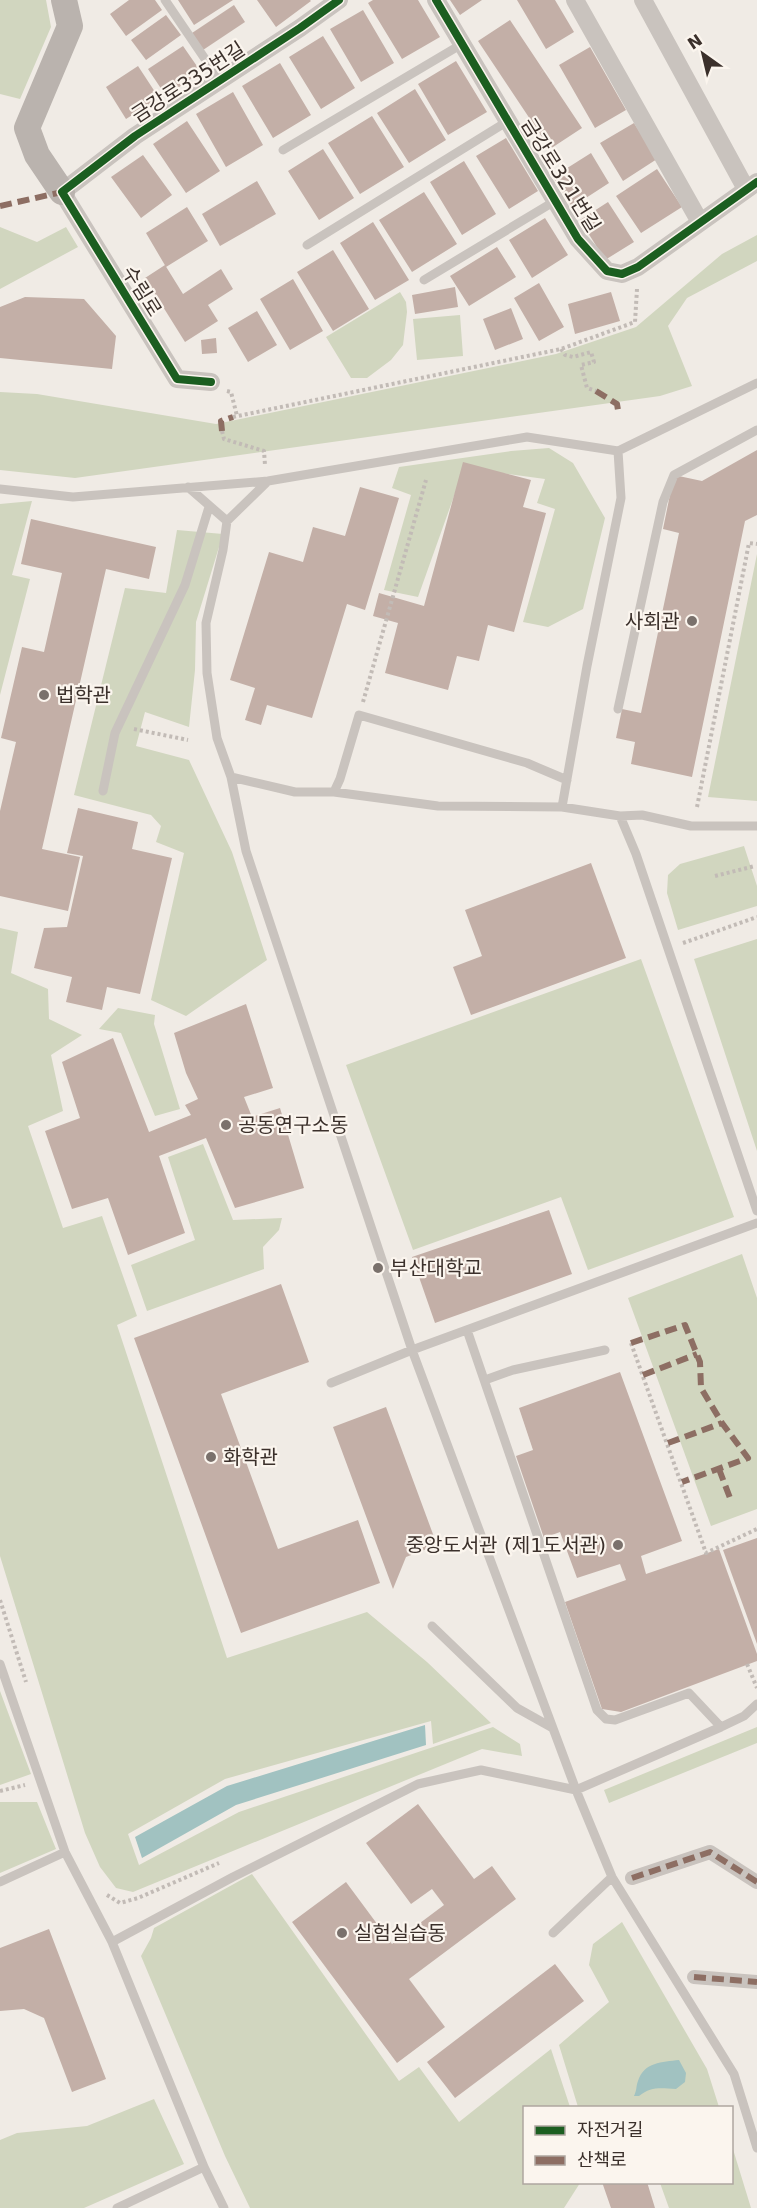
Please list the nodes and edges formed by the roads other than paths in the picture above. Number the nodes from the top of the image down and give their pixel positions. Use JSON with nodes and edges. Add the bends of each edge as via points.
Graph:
{"nodes":[{"id":1,"x":64,"y":0,"type":"edge"},
{"id":2,"x":165,"y":0,"type":"edge"},
{"id":3,"x":436,"y":0,"type":"edge"},
{"id":4,"x":575,"y":0,"type":"edge"},
{"id":5,"x":643,"y":0,"type":"edge"},
{"id":6,"x":335,"y":1,"type":"edge"},
{"id":7,"x":462,"y":44,"type":"junction"},
{"id":8,"x":220,"y":81,"type":"junction"},
{"id":9,"x":508,"y":121,"type":"junction"},
{"id":10,"x":283,"y":150,"type":"dead end"},
{"id":11,"x":752,"y":186,"type":"edge"},
{"id":12,"x":62,"y":192,"type":"junction"},
{"id":13,"x":555,"y":201,"type":"junction"},
{"id":14,"x":700,"y":222,"type":"junction"},
{"id":15,"x":307,"y":245,"type":"dead end"},
{"id":16,"x":424,"y":280,"type":"dead end"},
{"id":17,"x":211,"y":382,"type":"dead end"},
{"id":18,"x":757,"y":383,"type":"edge"},
{"id":19,"x":757,"y":430,"type":"edge"},
{"id":20,"x":618,"y":451,"type":"junction"},
{"id":21,"x":268,"y":482,"type":"junction"},
{"id":22,"x":188,"y":487,"type":"junction"},
{"id":23,"x":0,"y":489,"type":"edge"},
{"id":24,"x":209,"y":507,"type":"junction"},
{"id":25,"x":227,"y":521,"type":"junction"},
{"id":26,"x":618,"y":709,"type":"dead end"},
{"id":27,"x":231,"y":777,"type":"junction"},
{"id":28,"x":567,"y":780,"type":"junction"},
{"id":29,"x":103,"y":791,"type":"dead end"},
{"id":30,"x":334,"y":792,"type":"junction"},
{"id":31,"x":562,"y":807,"type":"junction"},
{"id":32,"x":620,"y":816,"type":"junction"},
{"id":33,"x":757,"y":826,"type":"edge"},
{"id":34,"x":757,"y":1211,"type":"edge"},
{"id":35,"x":757,"y":1223,"type":"edge"},
{"id":36,"x":467,"y":1330,"type":"junction"},
{"id":37,"x":412,"y":1350,"type":"junction"},
{"id":38,"x":605,"y":1350,"type":"dead end"},
{"id":39,"x":485,"y":1380,"type":"junction"},
{"id":40,"x":331,"y":1383,"type":"dead end"},
{"id":41,"x":432,"y":1626,"type":"dead end"},
{"id":42,"x":0,"y":1664,"type":"edge"},
{"id":43,"x":757,"y":1704,"type":"edge"},
{"id":44,"x":551,"y":1727,"type":"junction"},
{"id":45,"x":721,"y":1727,"type":"junction"},
{"id":46,"x":576,"y":1790,"type":"junction"},
{"id":47,"x":66,"y":1852,"type":"junction"},
{"id":48,"x":612,"y":1877,"type":"junction"},
{"id":49,"x":632,"y":1878,"type":"dead end"},
{"id":50,"x":0,"y":1882,"type":"edge"},
{"id":51,"x":757,"y":1882,"type":"edge"},
{"id":52,"x":553,"y":1932,"type":"dead end"},
{"id":53,"x":112,"y":1942,"type":"junction"},
{"id":54,"x":694,"y":1977,"type":"dead end"},
{"id":55,"x":757,"y":1982,"type":"edge"},
{"id":56,"x":757,"y":2148,"type":"edge"},
{"id":57,"x":204,"y":2167,"type":"junction"},
{"id":58,"x":117,"y":2208,"type":"edge"},
{"id":59,"x":224,"y":2208,"type":"edge"}],
"edges":[{"from":1,"to":12,"type":"main road","name":"수림로","via":[[70,26],[27,128],[37,155]]},
{"from":2,"to":8,"type":"lane","name":"금강로335번길"},
{"from":3,"to":7,"type":"street","name":"금강로321번길"},
{"from":4,"to":14,"type":"street"},
{"from":5,"to":11,"type":"street"},
{"from":6,"to":8,"type":"street","name":"금강로335번길"},
{"from":7,"to":9,"type":"street","name":"금강로321번길"},
{"from":7,"to":10,"type":"lane"},
{"from":8,"to":12,"type":"street","name":"금강로335번길","via":[[135,136]]},
{"from":9,"to":13,"type":"street","name":"금강로321번길"},
{"from":9,"to":15,"type":"lane","name":"금강로321번길"},
{"from":11,"to":14,"type":"street","name":"금강로321번길"},
{"from":12,"to":17,"type":"street","name":"수림로","via":[[177,379]]},
{"from":13,"to":14,"type":"street","name":"금강로321번길","via":[[578,239],[607,271],[622,274],[638,267]]},
{"from":13,"to":16,"type":"lane","name":"금강로321번길"},
{"from":18,"to":20,"type":"lane"},
{"from":19,"to":26,"type":"lane","via":[[674,475],[663,502]]},
{"from":20,"to":21,"type":"lane","via":[[527,438]]},
{"from":20,"to":28,"type":"lane","via":[[621,498]]},
{"from":21,"to":22,"type":"lane"},
{"from":21,"to":25,"type":"lane"},
{"from":22,"to":23,"type":"lane","via":[[73,497]]},
{"from":22,"to":24,"type":"lane"},
{"from":24,"to":25,"type":"lane"},
{"from":24,"to":29,"type":"lane","via":[[185,585],[115,733]]},
{"from":25,"to":27,"type":"lane","via":[[206,623],[207,673],[217,738]]},
{"from":27,"to":30,"type":"lane","via":[[295,792]]},
{"from":27,"to":37,"type":"lane","via":[[246,851]]},
{"from":28,"to":30,"type":"lane","via":[[527,763],[359,715]]},
{"from":28,"to":31,"type":"lane"},
{"from":30,"to":31,"type":"lane","via":[[438,806]]},
{"from":31,"to":32,"type":"lane"},
{"from":32,"to":33,"type":"lane","via":[[642,815],[691,826]]},
{"from":32,"to":34,"type":"lane"},
{"from":35,"to":36,"type":"lane"},
{"from":36,"to":37,"type":"lane"},
{"from":36,"to":39,"type":"lane"},
{"from":37,"to":40,"type":"lane"},
{"from":37,"to":44,"type":"lane"},
{"from":38,"to":39,"type":"lane"},
{"from":39,"to":45,"type":"lane","via":[[597,1710],[606,1719],[615,1720],[689,1693]]},
{"from":41,"to":44,"type":"lane","via":[[517,1708]]},
{"from":42,"to":47,"type":"lane"},
{"from":43,"to":45,"type":"lane","via":[[744,1716]]},
{"from":44,"to":46,"type":"lane"},
{"from":45,"to":46,"type":"lane"},
{"from":46,"to":48,"type":"lane"},
{"from":46,"to":53,"type":"lane","via":[[481,1770],[418,1784]]},
{"from":47,"to":50,"type":"lane"},
{"from":47,"to":53,"type":"lane"},
{"from":48,"to":52,"type":"lane"},
{"from":48,"to":56,"type":"lane","via":[[734,2074]]},
{"from":49,"to":51,"type":"street","via":[[710,1852]]},
{"from":53,"to":57,"type":"lane"},
{"from":54,"to":55,"type":"street"},
{"from":57,"to":58,"type":"lane"},
{"from":57,"to":59,"type":"lane"}]}
